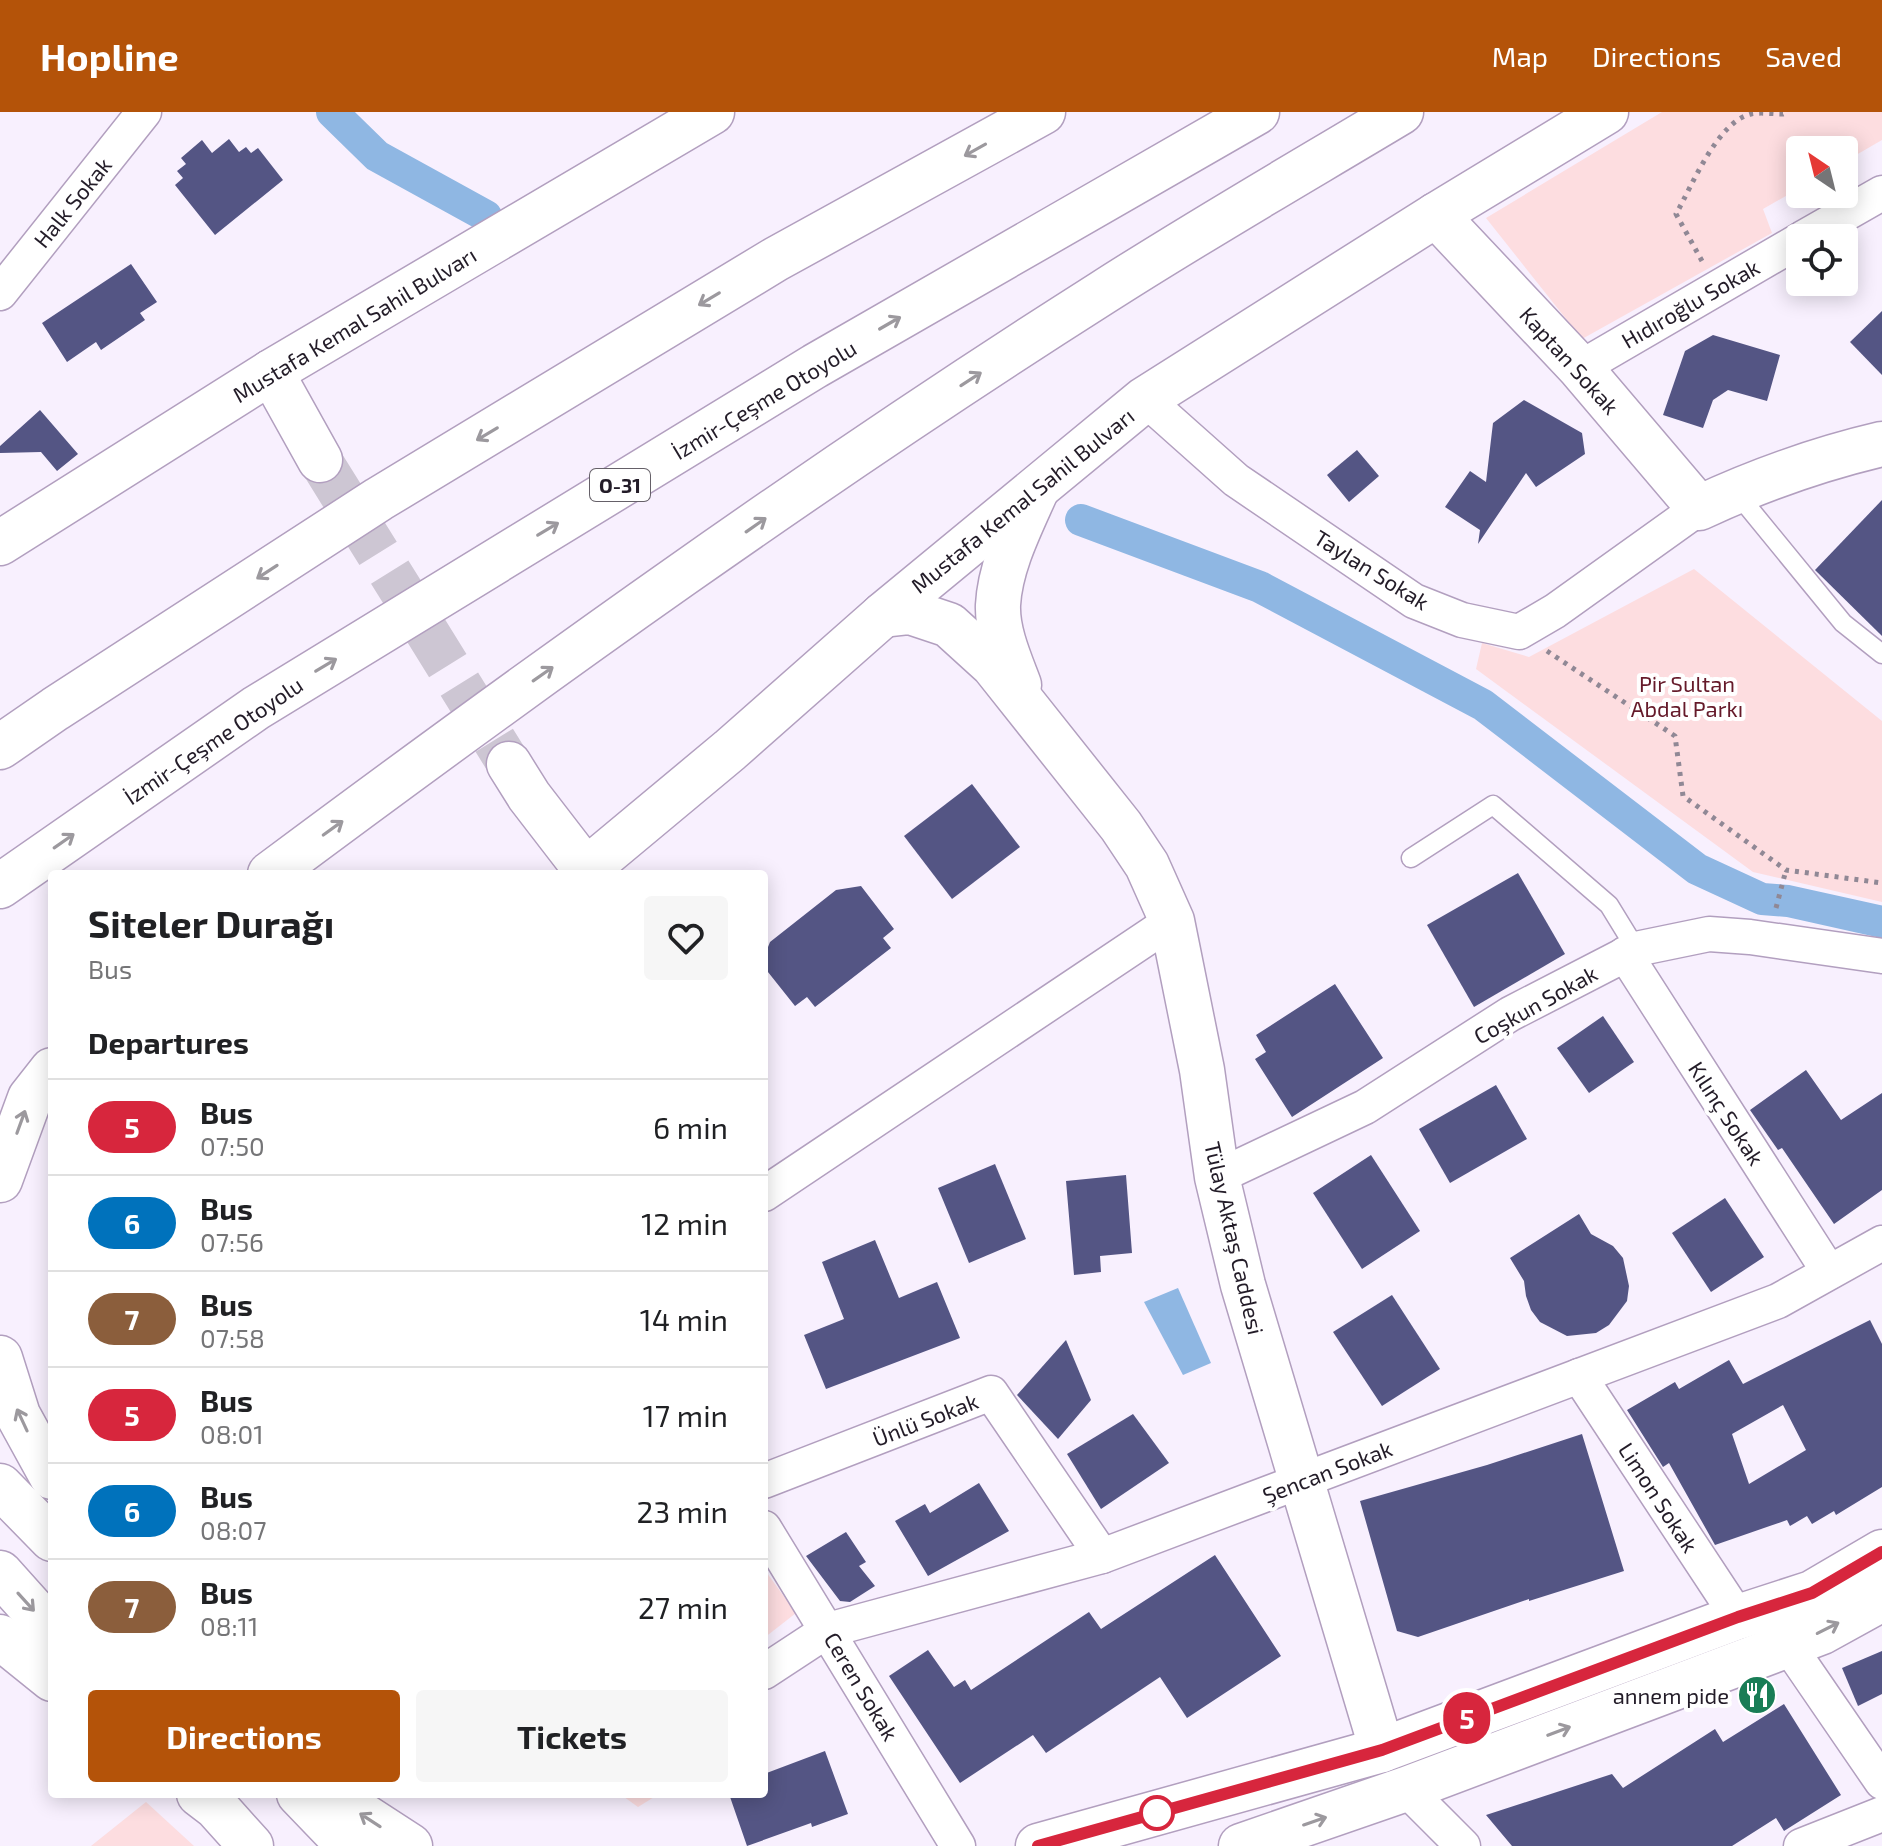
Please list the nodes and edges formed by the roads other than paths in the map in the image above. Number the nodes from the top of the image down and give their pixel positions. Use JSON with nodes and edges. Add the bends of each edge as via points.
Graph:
{"nodes":[{"id":1,"x":144,"y":112,"type":"edge"},
{"id":2,"x":1043,"y":112,"type":"edge"},
{"id":3,"x":1257,"y":112,"type":"edge"},
{"id":4,"x":1401,"y":112,"type":"edge"},
{"id":5,"x":1606,"y":112,"type":"edge"},
{"id":6,"x":707,"y":113,"type":"edge"},
{"id":7,"x":1882,"y":193,"type":"edge"},
{"id":8,"x":1436,"y":215,"type":"junction"},
{"id":9,"x":1827,"y":224,"type":"edge"},
{"id":10,"x":1786,"y":248,"type":"edge"},
{"id":11,"x":0,"y":293,"type":"edge"},
{"id":12,"x":1580,"y":368,"type":"junction"},
{"id":13,"x":271,"y":372,"type":"junction"},
{"id":14,"x":1145,"y":399,"type":"junction"},
{"id":15,"x":1882,"y":444,"type":"edge"},
{"id":16,"x":320,"y":460,"type":"tunnel mouth"},
{"id":17,"x":1039,"y":486,"type":"junction"},
{"id":18,"x":1717,"y":500,"type":"junction"},
{"id":19,"x":0,"y":543,"type":"edge"},
{"id":20,"x":955,"y":555,"type":"junction"},
{"id":21,"x":998,"y":606,"type":"junction"},
{"id":22,"x":883,"y":615,"type":"junction"},
{"id":23,"x":974,"y":645,"type":"junction"},
{"id":24,"x":1882,"y":654,"type":"edge"},
{"id":25,"x":55,"y":709,"type":"junction"},
{"id":26,"x":1029,"y":709,"type":"junction"},
{"id":27,"x":0,"y":739,"type":"edge"},
{"id":28,"x":0,"y":747,"type":"edge"},
{"id":29,"x":509,"y":764,"type":"tunnel mouth"},
{"id":30,"x":1411,"y":858,"type":"dead end"},
{"id":31,"x":275,"y":870,"type":"edge"},
{"id":32,"x":582,"y":870,"type":"edge"},
{"id":33,"x":585,"y":870,"type":"edge"},
{"id":34,"x":0,"y":886,"type":"edge"},
{"id":35,"x":1172,"y":921,"type":"junction"},
{"id":36,"x":1631,"y":952,"type":"junction"},
{"id":37,"x":1882,"y":956,"type":"edge"},
{"id":38,"x":48,"y":1075,"type":"edge"},
{"id":39,"x":1217,"y":1177,"type":"junction"},
{"id":40,"x":0,"y":1180,"type":"edge"},
{"id":41,"x":768,"y":1191,"type":"edge"},
{"id":42,"x":1882,"y":1243,"type":"edge"},
{"id":43,"x":1829,"y":1272,"type":"junction"},
{"id":44,"x":0,"y":1358,"type":"edge"},
{"id":45,"x":1579,"y":1376,"type":"junction"},
{"id":46,"x":48,"y":1470,"type":"edge"},
{"id":47,"x":768,"y":1479,"type":"edge"},
{"id":48,"x":1300,"y":1481,"type":"junction"},
{"id":49,"x":0,"y":1486,"type":"edge"},
{"id":50,"x":768,"y":1534,"type":"edge"},
{"id":51,"x":48,"y":1535,"type":"edge"},
{"id":52,"x":1882,"y":1552,"type":"edge"},
{"id":53,"x":1102,"y":1556,"type":"junction"},
{"id":54,"x":0,"y":1573,"type":"edge"},
{"id":55,"x":1882,"y":1599,"type":"edge"},
{"id":56,"x":1738,"y":1617,"type":"junction"},
{"id":57,"x":48,"y":1627,"type":"edge"},
{"id":58,"x":828,"y":1630,"type":"junction"},
{"id":59,"x":3,"y":1642,"type":"edge"},
{"id":60,"x":1788,"y":1645,"type":"junction"},
{"id":61,"x":768,"y":1669,"type":"edge"},
{"id":62,"x":48,"y":1676,"type":"edge"},
{"id":63,"x":1382,"y":1750,"type":"junction"},
{"id":64,"x":1882,"y":1782,"type":"edge"},
{"id":65,"x":1406,"y":1789,"type":"junction"},
{"id":66,"x":303,"y":1798,"type":"edge"},
{"id":67,"x":336,"y":1798,"type":"edge"},
{"id":68,"x":208,"y":1801,"type":"edge"},
{"id":69,"x":1882,"y":1814,"type":"edge"},
{"id":70,"x":239,"y":1846,"type":"edge"},
{"id":71,"x":251,"y":1846,"type":"edge"},
{"id":72,"x":349,"y":1846,"type":"edge"},
{"id":73,"x":410,"y":1846,"type":"edge"},
{"id":74,"x":958,"y":1846,"type":"edge"},
{"id":75,"x":1038,"y":1846,"type":"edge"},
{"id":76,"x":1241,"y":1846,"type":"edge"},
{"id":77,"x":1463,"y":1846,"type":"edge"},
{"id":78,"x":1801,"y":1846,"type":"edge"}],
"edges":[{"from":1,"to":11,"type":"street","name":"Halk Sokak"},
{"from":2,"to":25,"type":"main road","one_way":true,"via":[[763,267],[379,499]]},
{"from":34,"to":3,"type":"main road","name":"İzmir-Çeşme Otoyolu","number":"O-31","one_way":true,"via":[[256,708],[815,366]]},
{"from":31,"to":4,"type":"main road","one_way":true,"via":[[874,443],[1103,292]]},
{"from":5,"to":8,"type":"main road","name":"Mustafa Kemal Sahil Bulvarı"},
{"from":6,"to":13,"type":"main road","name":"Mustafa Kemal Sahil Bulvarı"},
{"from":7,"to":9,"type":"street","name":"Hıdıroğlu Sokak"},
{"from":8,"to":12,"type":"main road","name":"Kaptan Sokak"},
{"from":8,"to":14,"type":"main road","name":"Mustafa Kemal Sahil Bulvarı"},
{"from":10,"to":12,"type":"street","name":"Hıdıroğlu Sokak"},
{"from":12,"to":18,"type":"main road","name":"Kaptan Sokak"},
{"from":13,"to":16,"type":"main road"},
{"from":13,"to":19,"type":"main road","name":"Mustafa Kemal Sahil Bulvarı"},
{"from":14,"to":17,"type":"main road","name":"Mustafa Kemal Sahil Bulvarı"},
{"from":14,"to":18,"type":"street","name":"Taylan Sokak","via":[[1236,480],[1414,601],[1462,620],[1519,632]]},
{"from":15,"to":18,"type":"main road","via":[[1827,457]]},
{"from":17,"to":20,"type":"main road","name":"Mustafa Kemal Sahil Bulvarı"},
{"from":17,"to":21,"type":"main road","via":[[1011,554]]},
{"from":18,"to":24,"type":"lane"},
{"from":20,"to":21,"type":"main road","via":[[979,570]]},
{"from":20,"to":22,"type":"main road","name":"Mustafa Kemal Sahil Bulvarı"},
{"from":20,"to":23,"type":"main road","via":[[952,592]]},
{"from":21,"to":26,"type":"main road","via":[[1002,634]]},
{"from":22,"to":23,"type":"main road","via":[[925,616],[949,625]]},
{"from":22,"to":33,"type":"main road","name":"Mustafa Kemal Sahil Bulvarı"},
{"from":23,"to":26,"type":"main road","name":"Tülay Aktaş Caddesi"},
{"from":25,"to":27,"type":"main road"},
{"from":25,"to":28,"type":"main road"},
{"from":26,"to":35,"type":"main road","name":"Tülay Aktaş Caddesi","via":[[1121,826],[1147,865]]},
{"from":29,"to":32,"type":"main road","name":"Mustafa Kemal Sahil Bulvarı"},
{"from":30,"to":36,"type":"lane","via":[[1493,805],[1609,905]]},
{"from":35,"to":39,"type":"main road","name":"Tülay Aktaş Caddesi"},
{"from":35,"to":41,"type":"street"},
{"from":36,"to":37,"type":"street","name":"Coşkun Sokak","via":[[1709,934]]},
{"from":36,"to":39,"type":"street","name":"Coşkun Sokak","via":[[1510,1014],[1365,1107]]},
{"from":36,"to":43,"type":"street","name":"Kılınç Sokak"},
{"from":40,"to":38,"type":"main road","one_way":true,"via":[[30,1098]]},
{"from":39,"to":48,"type":"main road","name":"Tülay Aktaş Caddesi"},
{"from":42,"to":43,"type":"street","name":"Şencan Sokak"},
{"from":43,"to":45,"type":"street","name":"Şencan Sokak","via":[[1778,1301]]},
{"from":46,"to":44,"type":"main road","one_way":true,"via":[[18,1415]]},
{"from":45,"to":48,"type":"street","name":"Şencan Sokak"},
{"from":45,"to":56,"type":"street","name":"Limon Sokak"},
{"from":47,"to":53,"type":"street","name":"Ünlü Sokak","via":[[991,1393]]},
{"from":48,"to":53,"type":"street","name":"Şencan Sokak"},
{"from":48,"to":63,"type":"main road","name":"Tülay Aktaş Caddesi"},
{"from":49,"to":51,"type":"main road"},
{"from":50,"to":58,"type":"street","name":"Ceren Sokak"},
{"from":52,"to":56,"type":"main road","via":[[1812,1593]]},
{"from":53,"to":58,"type":"street","name":"Şencan Sokak"},
{"from":54,"to":57,"type":"main road","one_way":true},
{"from":60,"to":55,"type":"main road","one_way":true},
{"from":56,"to":63,"type":"main road"},
{"from":58,"to":61,"type":"street","name":"Şencan Sokak"},
{"from":58,"to":74,"type":"street","name":"Ceren Sokak"},
{"from":59,"to":62,"type":"main road"},
{"from":60,"to":64,"type":"street"},
{"from":65,"to":60,"type":"main road","one_way":true},
{"from":63,"to":75,"type":"main road"},
{"from":76,"to":65,"type":"main road","one_way":true},
{"from":65,"to":77,"type":"street"},
{"from":66,"to":72,"type":"main road"},
{"from":73,"to":67,"type":"main road","one_way":true},
{"from":68,"to":70,"type":"main road"},
{"from":68,"to":71,"type":"main road"},
{"from":69,"to":78,"type":"street"}]}
